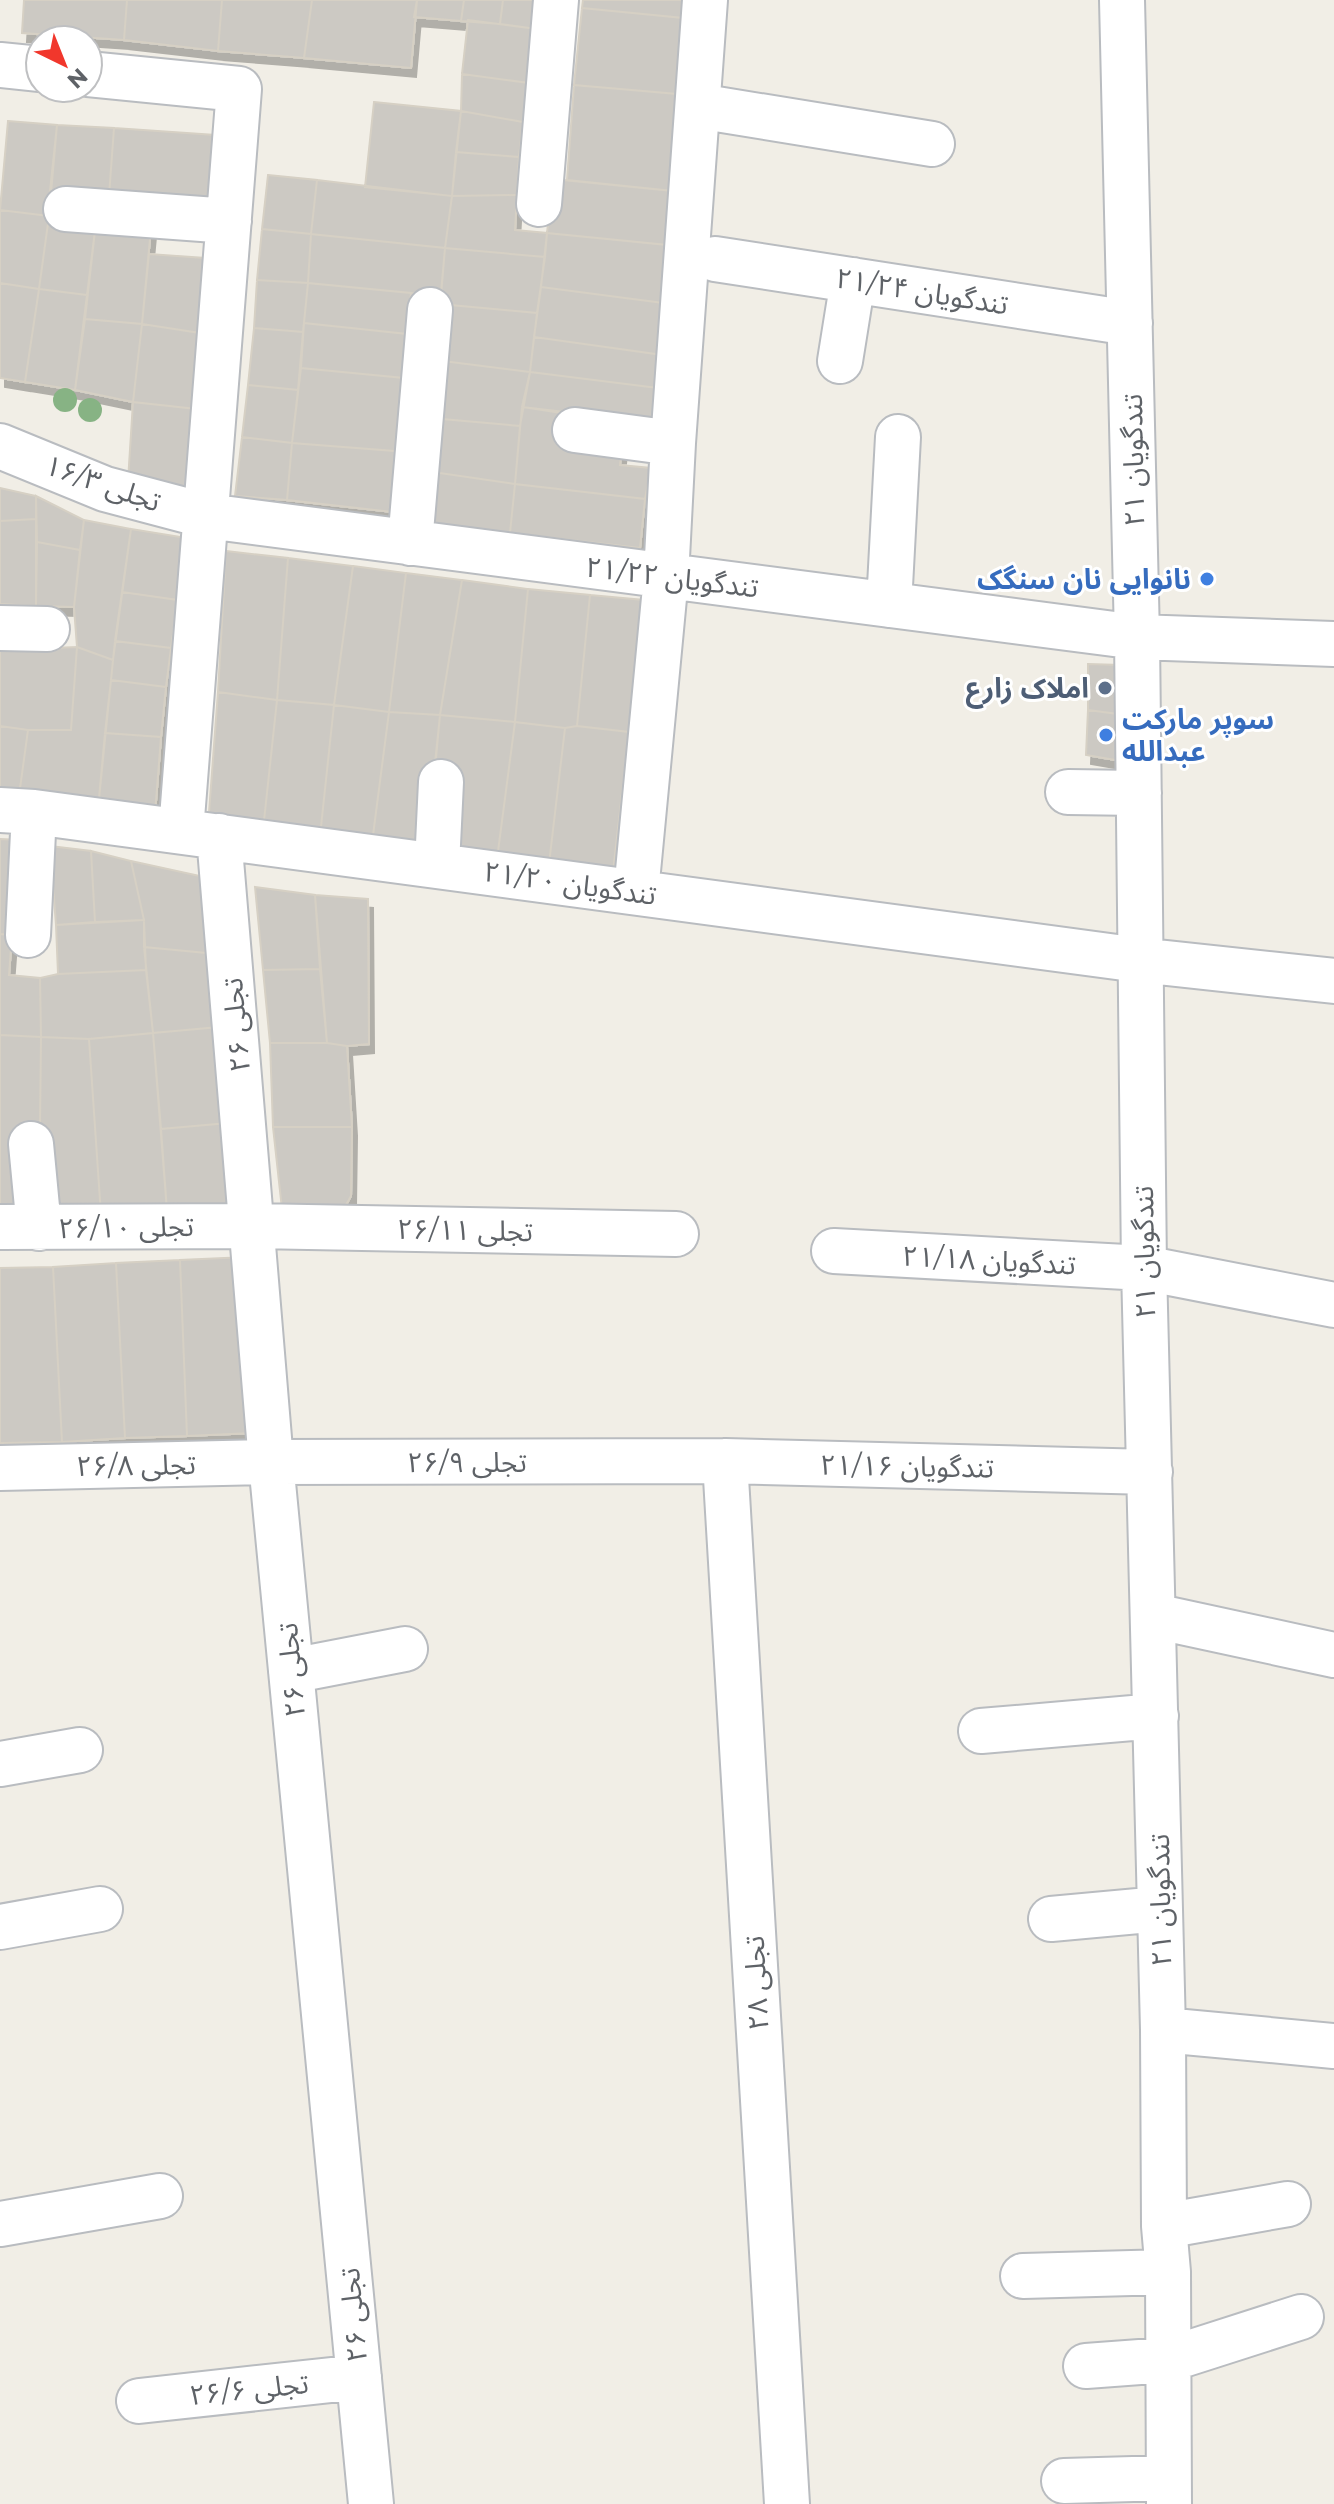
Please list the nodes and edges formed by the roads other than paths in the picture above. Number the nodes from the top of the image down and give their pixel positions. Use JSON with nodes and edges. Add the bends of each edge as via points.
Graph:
{"nodes":[{"id":1,"x":556,"y":0,"type":"edge"},
{"id":2,"x":705,"y":0,"type":"edge"},
{"id":3,"x":1122,"y":0,"type":"edge"},
{"id":4,"x":0,"y":65,"type":"edge"},
{"id":5,"x":24,"y":67,"type":"edge"},
{"id":6,"x":104,"y":76,"type":"edge"},
{"id":7,"x":698,"y":106,"type":"junction"},
{"id":8,"x":932,"y":144,"type":"dead end"},
{"id":9,"x":539,"y":204,"type":"dead end"},
{"id":10,"x":66,"y":209,"type":"dead end"},
{"id":11,"x":229,"y":221,"type":"junction"},
{"id":12,"x":715,"y":259,"type":"dead end"},
{"id":13,"x":853,"y":280,"type":"junction"},
{"id":14,"x":430,"y":310,"type":"dead end"},
{"id":15,"x":1130,"y":323,"type":"junction"},
{"id":16,"x":840,"y":361,"type":"dead end"},
{"id":17,"x":575,"y":430,"type":"dead end"},
{"id":18,"x":898,"y":437,"type":"dead end"},
{"id":19,"x":673,"y":443,"type":"junction"},
{"id":20,"x":0,"y":446,"type":"edge"},
{"id":21,"x":207,"y":516,"type":"junction"},
{"id":22,"x":410,"y":543,"type":"junction"},
{"id":23,"x":666,"y":577,"type":"junction"},
{"id":24,"x":889,"y":605,"type":"junction"},
{"id":25,"x":0,"y":628,"type":"edge"},
{"id":26,"x":47,"y":629,"type":"dead end"},
{"id":27,"x":1137,"y":637,"type":"junction"},
{"id":28,"x":1334,"y":644,"type":"edge"},
{"id":29,"x":441,"y":782,"type":"dead end"},
{"id":30,"x":1068,"y":792,"type":"dead end"},
{"id":31,"x":1139,"y":793,"type":"junction"},
{"id":32,"x":17,"y":811,"type":"edge"},
{"id":33,"x":200,"y":834,"type":"junction"},
{"id":34,"x":437,"y":865,"type":"junction"},
{"id":35,"x":636,"y":892,"type":"junction"},
{"id":36,"x":28,"y":935,"type":"dead end"},
{"id":37,"x":1139,"y":960,"type":"junction"},
{"id":38,"x":1334,"y":981,"type":"edge"},
{"id":39,"x":31,"y":1144,"type":"dead end"},
{"id":40,"x":253,"y":1226,"type":"junction"},
{"id":41,"x":20,"y":1228,"type":"edge"},
{"id":42,"x":676,"y":1234,"type":"dead end"},
{"id":43,"x":834,"y":1251,"type":"dead end"},
{"id":44,"x":1144,"y":1268,"type":"junction"},
{"id":45,"x":1334,"y":1305,"type":"edge"},
{"id":46,"x":663,"y":1461,"type":"joint"},
{"id":47,"x":725,"y":1461,"type":"junction"},
{"id":48,"x":271,"y":1462,"type":"junction"},
{"id":49,"x":0,"y":1468,"type":"edge"},
{"id":50,"x":1150,"y":1472,"type":"junction"},
{"id":51,"x":1154,"y":1616,"type":"junction"},
{"id":52,"x":405,"y":1649,"type":"dead end"},
{"id":53,"x":1334,"y":1655,"type":"edge"},
{"id":54,"x":291,"y":1671,"type":"junction"},
{"id":55,"x":1156,"y":1716,"type":"junction"},
{"id":56,"x":981,"y":1731,"type":"dead end"},
{"id":57,"x":80,"y":1750,"type":"dead end"},
{"id":58,"x":0,"y":1764,"type":"edge"},
{"id":59,"x":100,"y":1909,"type":"dead end"},
{"id":60,"x":1160,"y":1909,"type":"junction"},
{"id":61,"x":1051,"y":1919,"type":"dead end"},
{"id":62,"x":0,"y":1927,"type":"edge"},
{"id":63,"x":1163,"y":2030,"type":"junction"},
{"id":64,"x":1334,"y":2046,"type":"edge"},
{"id":65,"x":160,"y":2196,"type":"dead end"},
{"id":66,"x":1288,"y":2204,"type":"dead end"},
{"id":67,"x":0,"y":2224,"type":"edge"},
{"id":68,"x":1164,"y":2226,"type":"junction"},
{"id":69,"x":1168,"y":2272,"type":"junction"},
{"id":70,"x":1023,"y":2276,"type":"dead end"},
{"id":71,"x":1301,"y":2317,"type":"dead end"},
{"id":72,"x":1167,"y":2360,"type":"junction"},
{"id":73,"x":1086,"y":2366,"type":"dead end"},
{"id":74,"x":359,"y":2377,"type":"junction"},
{"id":75,"x":139,"y":2401,"type":"dead end"},
{"id":76,"x":1064,"y":2481,"type":"dead end"},
{"id":77,"x":1168,"y":2491,"type":"edge"},
{"id":78,"x":371,"y":2504,"type":"edge"},
{"id":79,"x":787,"y":2504,"type":"edge"}],
"edges":[{"from":1,"to":9,"type":"street"},
{"from":2,"to":7,"type":"street"},
{"from":3,"to":15,"type":"street","name":"۲۱ تندگویان"},
{"from":4,"to":5,"type":"street"},
{"from":6,"to":11,"type":"street","name":"۲۶ تجلی","via":[[239,89]]},
{"from":7,"to":8,"type":"street"},
{"from":7,"to":19,"type":"street"},
{"from":10,"to":11,"type":"street"},
{"from":11,"to":21,"type":"street","name":"۲۶ تجلی"},
{"from":12,"to":13,"type":"street","name":"۲۱/۲۴ تندگویان"},
{"from":13,"to":15,"type":"street","name":"۲۱/۲۴ تندگویان"},
{"from":13,"to":16,"type":"street"},
{"from":14,"to":22,"type":"street"},
{"from":15,"to":27,"type":"street","name":"۲۱ تندگویان"},
{"from":17,"to":19,"type":"street"},
{"from":18,"to":24,"type":"street"},
{"from":19,"to":23,"type":"street"},
{"from":20,"to":21,"type":"street","name":"۱۶/۳ تجلی","via":[[105,489]]},
{"from":21,"to":22,"type":"street","name":"۲۱/۲۲ تندگویان"},
{"from":21,"to":33,"type":"street","name":"۲۶ تجلی"},
{"from":22,"to":23,"type":"street","name":"۲۱/۲۲ تندگویان"},
{"from":23,"to":24,"type":"street","name":"۲۱/۲۲ تندگویان"},
{"from":23,"to":35,"type":"street"},
{"from":24,"to":27,"type":"street","name":"۲۱/۲۲ تندگویان"},
{"from":25,"to":26,"type":"street"},
{"from":27,"to":28,"type":"street","name":"۲۱/۲۲ تندگویان"},
{"from":27,"to":31,"type":"street","name":"۲۱ تندگویان"},
{"from":29,"to":34,"type":"street"},
{"from":30,"to":31,"type":"street"},
{"from":31,"to":37,"type":"street","name":"۲۱ تندگویان"},
{"from":32,"to":33,"type":"street","name":"۲۱/۲۰ تندگویان"},
{"from":32,"to":36,"type":"street"},
{"from":33,"to":34,"type":"street","name":"۲۱/۲۰ تندگویان"},
{"from":33,"to":40,"type":"street","name":"۲۶ تجلی"},
{"from":34,"to":35,"type":"street","name":"۲۱/۲۰ تندگویان"},
{"from":35,"to":37,"type":"street","name":"۲۱/۲۰ تندگویان"},
{"from":37,"to":38,"type":"street","name":"۲۱/۲۰ تندگویان"},
{"from":37,"to":44,"type":"street","name":"۲۱ تندگویان"},
{"from":39,"to":41,"type":"street"},
{"from":40,"to":41,"type":"street","name":"۲۶/۱۰ تجلی"},
{"from":40,"to":42,"type":"street","name":"۲۶/۱۱ تجلی"},
{"from":40,"to":48,"type":"street","name":"۲۶ تجلی"},
{"from":43,"to":44,"type":"street","name":"۲۱/۱۸ تندگویان"},
{"from":44,"to":45,"type":"street","name":"۲۱/۱۸ تندگویان"},
{"from":44,"to":50,"type":"street","name":"۲۱ تندگویان"},
{"from":46,"to":47,"type":"street","name":"۲۱/۱۶ تندگویان"},
{"from":46,"to":48,"type":"street","name":"۲۶/۹ تجلی"},
{"from":47,"to":50,"type":"street","name":"۲۱/۱۶ تندگویان"},
{"from":47,"to":79,"type":"street","name":"۲۸ تجلی"},
{"from":48,"to":49,"type":"street","name":"۲۶/۸ تجلی"},
{"from":48,"to":54,"type":"street","name":"۲۶ تجلی"},
{"from":50,"to":51,"type":"street","name":"۲۱ تندگویان"},
{"from":51,"to":53,"type":"street"},
{"from":51,"to":55,"type":"street","name":"۲۱ تندگویان"},
{"from":52,"to":54,"type":"street"},
{"from":54,"to":74,"type":"street","name":"۲۶ تجلی"},
{"from":55,"to":56,"type":"street"},
{"from":55,"to":60,"type":"street","name":"۲۱ تندگویان"},
{"from":57,"to":58,"type":"street"},
{"from":59,"to":62,"type":"street"},
{"from":60,"to":61,"type":"street"},
{"from":60,"to":63,"type":"street","name":"۲۱ تندگویان"},
{"from":63,"to":64,"type":"street"},
{"from":63,"to":68,"type":"street","name":"۲۱ تندگویان"},
{"from":65,"to":67,"type":"street"},
{"from":66,"to":68,"type":"street"},
{"from":68,"to":69,"type":"street","name":"۲۱ تندگویان"},
{"from":69,"to":70,"type":"street"},
{"from":69,"to":72,"type":"street","name":"۲۱ تندگویان"},
{"from":71,"to":72,"type":"street"},
{"from":72,"to":73,"type":"street"},
{"from":72,"to":77,"type":"street","name":"۲۱ تندگویان"},
{"from":74,"to":75,"type":"street","name":"۲۶/۶ تجلی"},
{"from":74,"to":78,"type":"street","name":"۲۶ تجلی"},
{"from":76,"to":77,"type":"street"}]}
